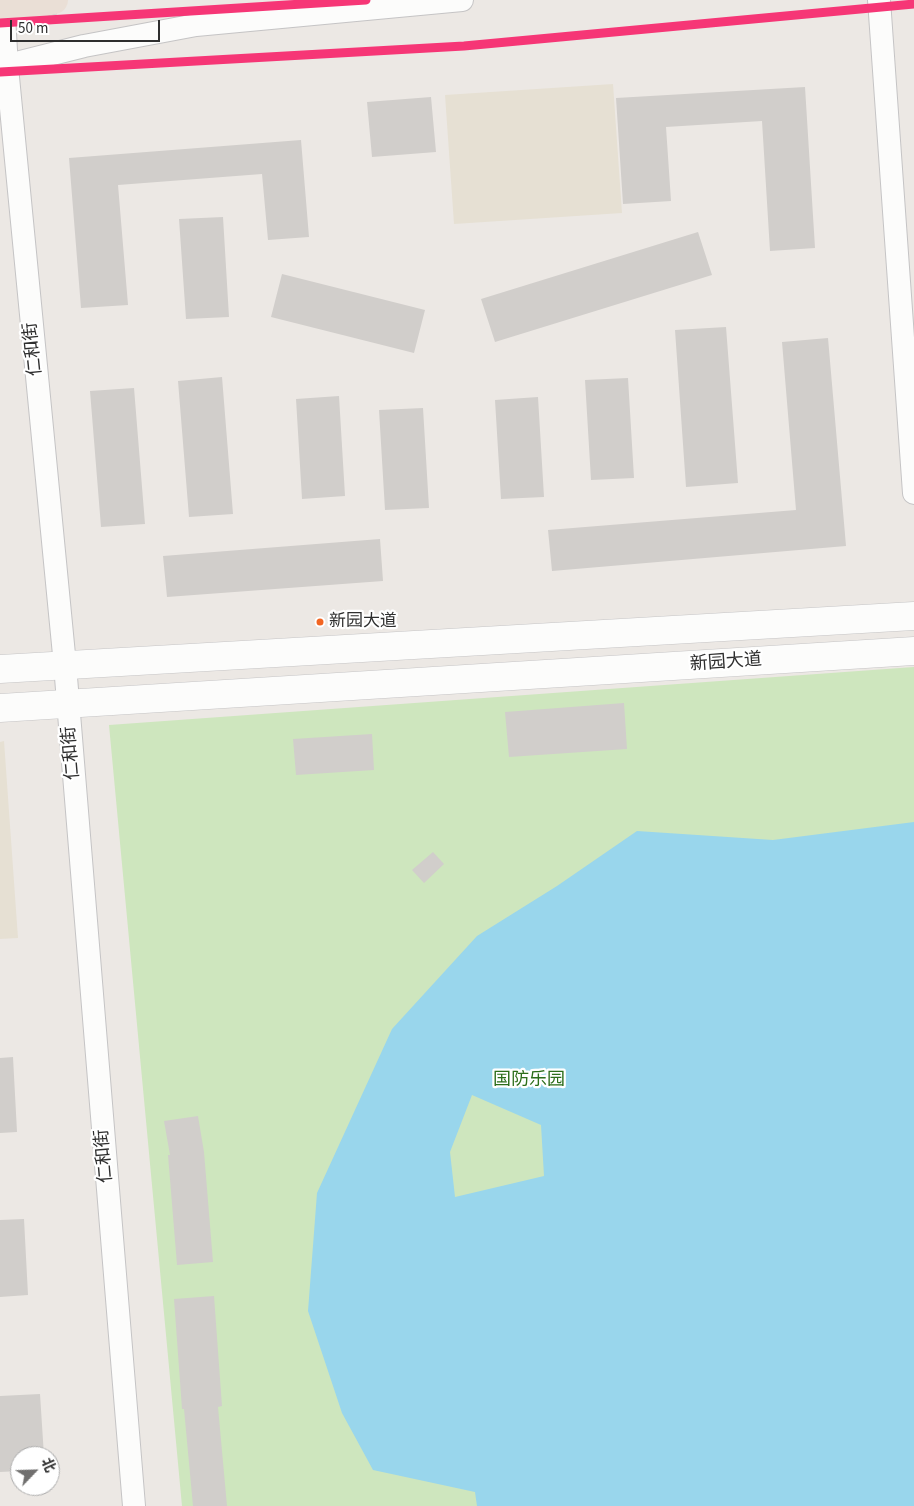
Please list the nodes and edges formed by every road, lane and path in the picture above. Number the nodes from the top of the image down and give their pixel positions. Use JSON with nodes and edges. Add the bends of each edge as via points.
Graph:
{"nodes":[{"id":1,"x":3,"y":0,"type":"edge"},
{"id":2,"x":54,"y":0,"type":"edge"},
{"id":3,"x":462,"y":0,"type":"edge"},
{"id":4,"x":879,"y":0,"type":"edge"},
{"id":5,"x":0,"y":12,"type":"edge"},
{"id":6,"x":3,"y":67,"type":"edge"},
{"id":7,"x":914,"y":493,"type":"edge"},
{"id":8,"x":914,"y":616,"type":"edge"},
{"id":9,"x":914,"y":651,"type":"edge"},
{"id":10,"x":65,"y":665,"type":"junction"},
{"id":11,"x":0,"y":669,"type":"edge"},
{"id":12,"x":68,"y":704,"type":"junction"},
{"id":13,"x":0,"y":708,"type":"edge"},
{"id":14,"x":134,"y":1506,"type":"edge"}],
"edges":[{"from":1,"to":6,"type":"street","name":"仁和街"},
{"from":2,"to":5,"type":"highway","bridge":true},
{"from":3,"to":6,"type":"street","via":[[196,25],[84,46]]},
{"from":4,"to":7,"type":"street"},
{"from":6,"to":10,"type":"street","name":"仁和街"},
{"from":8,"to":10,"type":"street","name":"新园大道"},
{"from":9,"to":12,"type":"street","name":"新园大道"},
{"from":10,"to":11,"type":"street","name":"新园大道"},
{"from":10,"to":12,"type":"street","name":"仁和街"},
{"from":12,"to":13,"type":"street","name":"新园大道"},
{"from":12,"to":14,"type":"street","name":"仁和街"}]}
